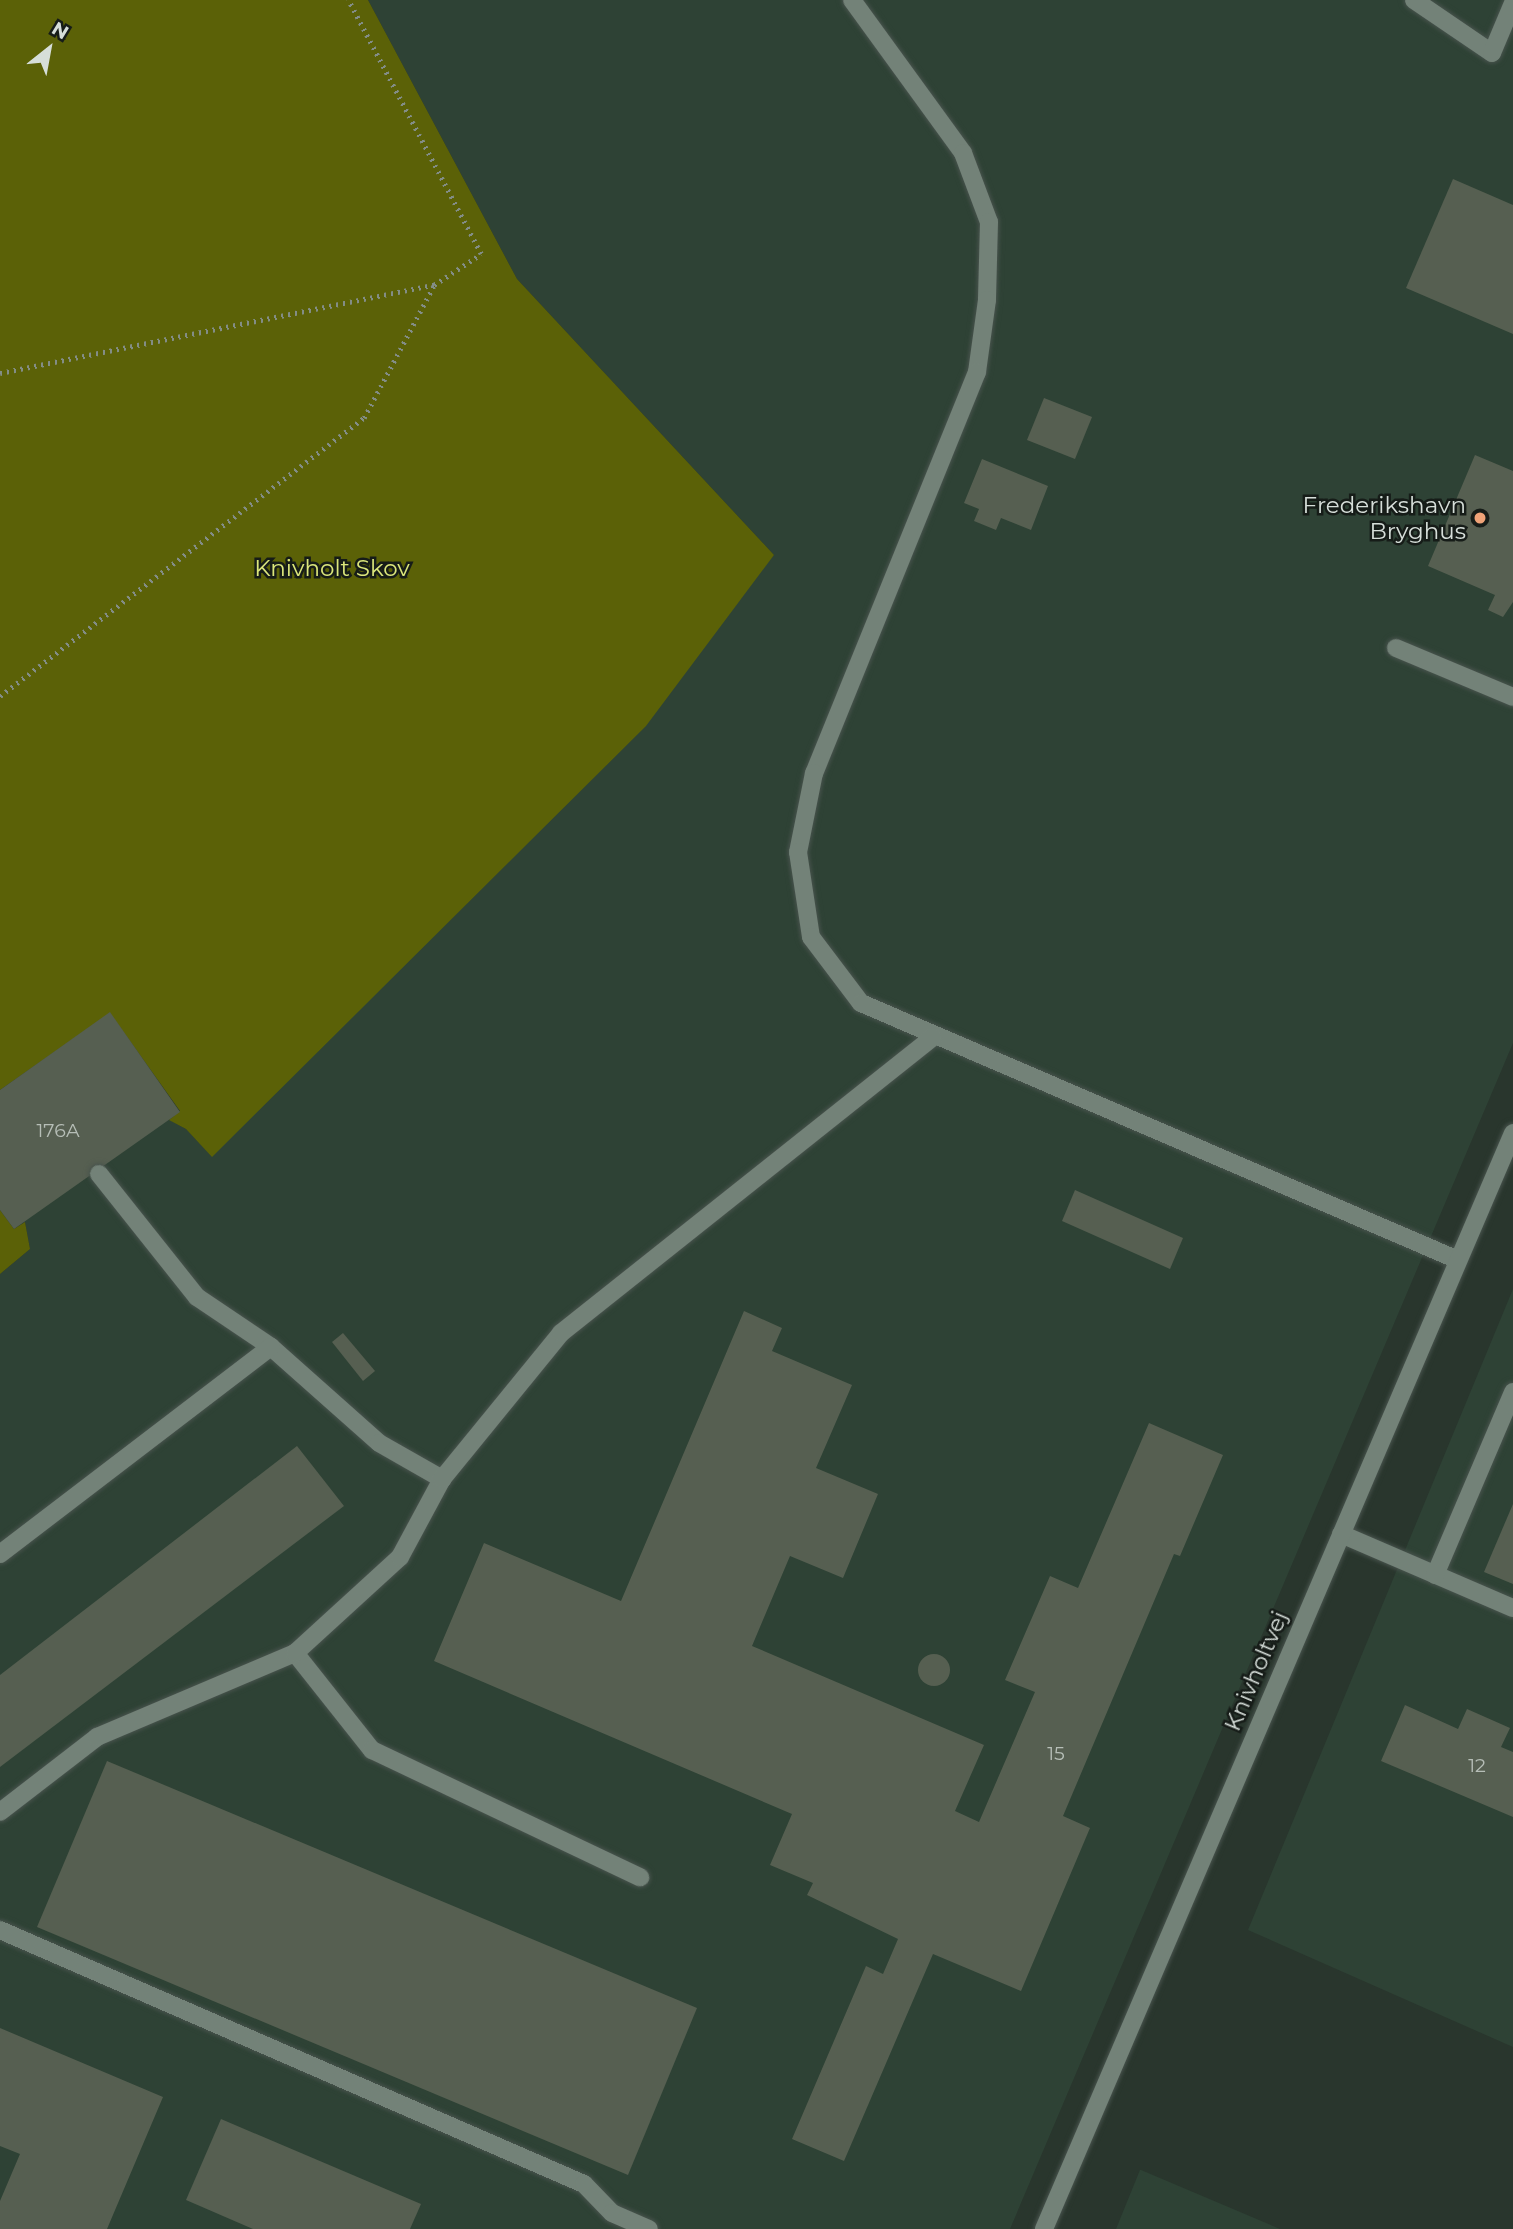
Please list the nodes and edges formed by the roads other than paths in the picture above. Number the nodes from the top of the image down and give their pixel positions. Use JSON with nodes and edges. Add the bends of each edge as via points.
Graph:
{"nodes":[{"id":1,"x":852,"y":0,"type":"edge"},
{"id":2,"x":1414,"y":0,"type":"edge"},
{"id":3,"x":1513,"y":3,"type":"edge"},
{"id":4,"x":1396,"y":648,"type":"dead end"},
{"id":5,"x":1513,"y":697,"type":"edge"},
{"id":6,"x":933,"y":1037,"type":"junction"},
{"id":7,"x":1513,"y":1133,"type":"edge"},
{"id":8,"x":99,"y":1174,"type":"dead end"},
{"id":9,"x":1458,"y":1260,"type":"junction"},
{"id":10,"x":271,"y":1347,"type":"junction"},
{"id":11,"x":1513,"y":1392,"type":"edge"},
{"id":12,"x":442,"y":1479,"type":"junction"},
{"id":13,"x":1341,"y":1534,"type":"junction"},
{"id":14,"x":0,"y":1554,"type":"edge"},
{"id":15,"x":1436,"y":1575,"type":"junction"},
{"id":16,"x":1513,"y":1608,"type":"edge"},
{"id":17,"x":295,"y":1653,"type":"junction"},
{"id":18,"x":0,"y":1812,"type":"edge"},
{"id":19,"x":640,"y":1877,"type":"dead end"},
{"id":20,"x":0,"y":1930,"type":"edge"},
{"id":21,"x":649,"y":2229,"type":"edge"},
{"id":22,"x":1044,"y":2229,"type":"edge"}],
"edges":[{"from":1,"to":6,"type":"street","via":[[963,153],[989,222],[987,300],[977,372],[814,773],[798,852],[811,937],[861,1003]]},
{"from":2,"to":3,"type":"street","via":[[1492,52]]},
{"from":4,"to":5,"type":"street"},
{"from":6,"to":9,"type":"street","via":[[1120,1112]]},
{"from":6,"to":12,"type":"street","via":[[561,1333]]},
{"from":7,"to":9,"type":"street","name":"Knivholtvej"},
{"from":8,"to":10,"type":"street","via":[[197,1297]]},
{"from":9,"to":13,"type":"street","name":"Knivholtvej"},
{"from":10,"to":12,"type":"street","via":[[379,1443]]},
{"from":10,"to":14,"type":"street"},
{"from":11,"to":15,"type":"street"},
{"from":12,"to":17,"type":"street","via":[[400,1557]]},
{"from":13,"to":15,"type":"street"},
{"from":13,"to":22,"type":"street","name":"Knivholtvej"},
{"from":15,"to":16,"type":"street"},
{"from":17,"to":18,"type":"street","via":[[97,1737]]},
{"from":17,"to":19,"type":"street","via":[[372,1750]]},
{"from":20,"to":21,"type":"street","via":[[584,2184],[612,2213]]}]}
